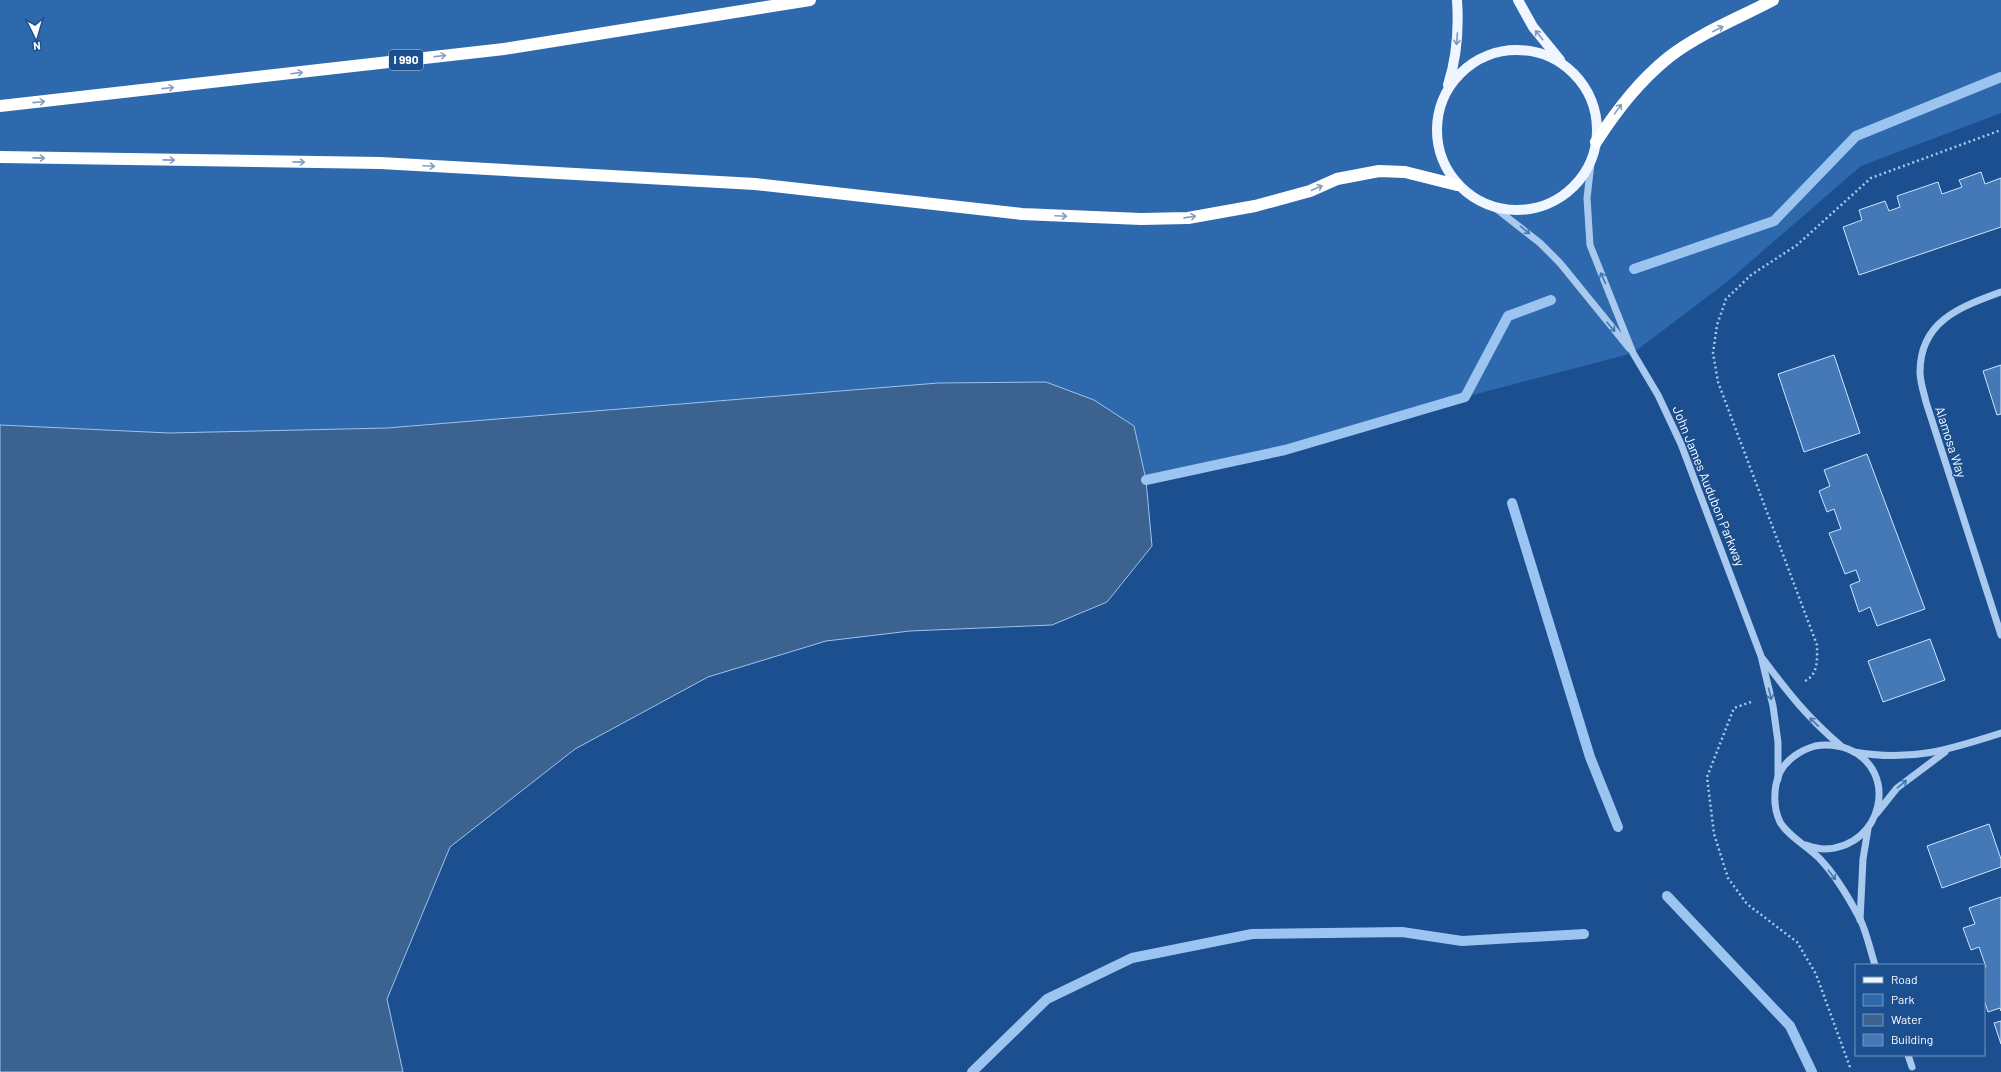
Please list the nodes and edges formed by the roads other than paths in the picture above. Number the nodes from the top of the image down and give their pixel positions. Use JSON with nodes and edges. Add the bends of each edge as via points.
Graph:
{"nodes":[{"id":1,"x":810,"y":0,"type":"edge"},
{"id":2,"x":1457,"y":0,"type":"edge"},
{"id":3,"x":1518,"y":0,"type":"edge"},
{"id":4,"x":1773,"y":0,"type":"edge"},
{"id":5,"x":1564,"y":64,"type":"junction"},
{"id":6,"x":1447,"y":89,"type":"junction"},
{"id":7,"x":0,"y":106,"type":"edge"},
{"id":8,"x":1596,"y":142,"type":"junction"},
{"id":9,"x":0,"y":157,"type":"edge"},
{"id":10,"x":1591,"y":163,"type":"junction"},
{"id":11,"x":1457,"y":185,"type":"junction"},
{"id":12,"x":1494,"y":207,"type":"junction"},
{"id":13,"x":2001,"y":292,"type":"edge"},
{"id":14,"x":1633,"y":353,"type":"junction"},
{"id":15,"x":2001,"y":635,"type":"edge"},
{"id":16,"x":1761,"y":656,"type":"junction"},
{"id":17,"x":2001,"y":733,"type":"edge"},
{"id":18,"x":1843,"y":748,"type":"junction"},
{"id":19,"x":1946,"y":750,"type":"junction"},
{"id":20,"x":1854,"y":752,"type":"junction"},
{"id":21,"x":1778,"y":779,"type":"junction"},
{"id":22,"x":1876,"y":814,"type":"junction"},
{"id":23,"x":1868,"y":829,"type":"junction"},
{"id":24,"x":1806,"y":845,"type":"junction"},
{"id":25,"x":1860,"y":920,"type":"junction"},
{"id":26,"x":1875,"y":964,"type":"edge"},
{"id":27,"x":1908,"y":1056,"type":"edge"},
{"id":28,"x":1912,"y":1067,"type":"dead end"}],
"edges":[{"from":7,"to":1,"type":"highway","number":"I 990","one_way":true,"via":[[504,49]]},
{"from":2,"to":6,"type":"main road","one_way":true,"via":[[1457,47]]},
{"from":5,"to":3,"type":"main road","one_way":true,"via":[[1532,27]]},
{"from":8,"to":4,"type":"highway","one_way":true,"via":[[1618,108],[1642,81],[1670,57]]},
{"from":5,"to":6,"type":"main road","via":[[1539,52],[1512,49],[1485,55],[1463,69]]},
{"from":5,"to":8,"type":"main road","via":[[1584,84],[1595,109],[1598,137]]},
{"from":6,"to":11,"type":"main road","via":[[1437,113],[1436,139],[1443,164]]},
{"from":8,"to":10,"type":"main road"},
{"from":9,"to":11,"type":"highway","one_way":true,"via":[[404,164],[755,184],[1022,214],[1141,220],[1188,218],[1255,206],[1310,191],[1337,179],[1379,170],[1405,172]]},
{"from":10,"to":12,"type":"main road","via":[[1575,186],[1553,202],[1528,210],[1502,210]]},
{"from":14,"to":10,"type":"street","name":"John James Audubon Parkway","one_way":true,"via":[[1590,245],[1587,198]]},
{"from":11,"to":12,"type":"main road","via":[[1478,201]]},
{"from":12,"to":14,"type":"street","one_way":true,"via":[[1540,243],[1560,263]]},
{"from":13,"to":15,"type":"street","name":"Alamosa Way","via":[[1962,307],[1939,323],[1924,345],[1920,372],[1926,402]]},
{"from":14,"to":16,"type":"street","name":"John James Audubon Parkway","via":[[1658,395],[1681,444]]},
{"from":18,"to":16,"type":"street","one_way":true,"via":[[1808,716]]},
{"from":16,"to":21,"type":"street","name":"John James Audubon Parkway","one_way":true,"via":[[1778,742]]},
{"from":17,"to":19,"type":"street"},
{"from":18,"to":20,"type":"street"},
{"from":18,"to":21,"type":"street","via":[[1822,745],[1806,749],[1791,758]]},
{"from":19,"to":20,"type":"street","via":[[1911,756],[1878,756]]},
{"from":22,"to":19,"type":"street","one_way":true,"via":[[1897,788]]},
{"from":20,"to":22,"type":"street","via":[[1868,764],[1876,779],[1879,796]]},
{"from":21,"to":24,"type":"street","via":[[1774,788],[1775,806],[1781,823],[1792,836]]},
{"from":22,"to":23,"type":"street"},
{"from":23,"to":24,"type":"street","via":[[1854,841],[1839,847],[1822,849]]},
{"from":23,"to":25,"type":"street","via":[[1863,859]]},
{"from":24,"to":25,"type":"street","one_way":true,"via":[[1840,885]]},
{"from":25,"to":26,"type":"street"},
{"from":27,"to":28,"type":"street"}]}
